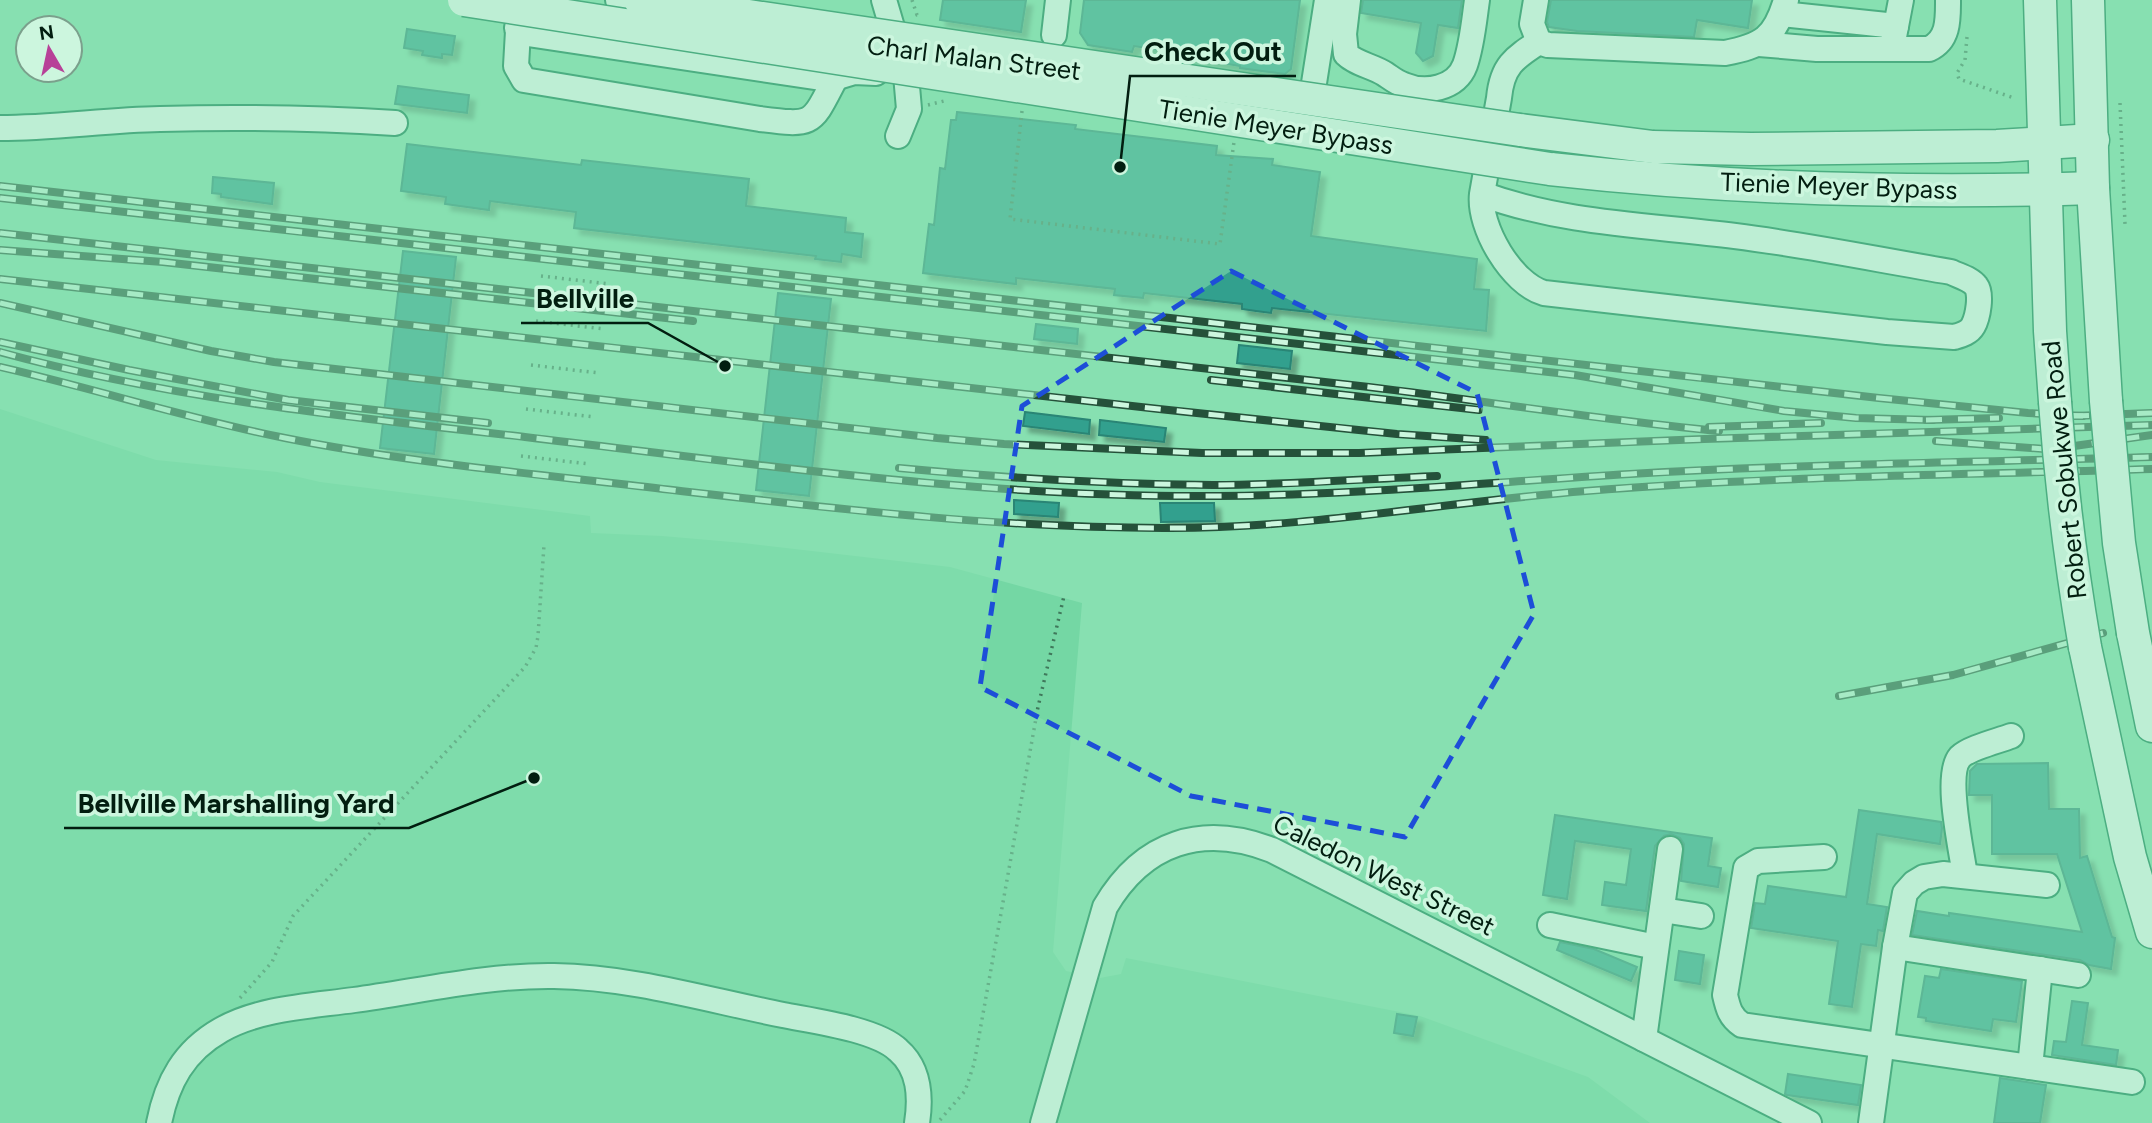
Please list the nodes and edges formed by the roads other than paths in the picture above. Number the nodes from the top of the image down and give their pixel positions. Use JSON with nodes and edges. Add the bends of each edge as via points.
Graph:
{"nodes":[{"id":1,"x":464,"y":0,"type":"edge"},
{"id":2,"x":523,"y":0,"type":"edge"},
{"id":3,"x":618,"y":0,"type":"edge"},
{"id":4,"x":640,"y":0,"type":"edge"},
{"id":5,"x":884,"y":0,"type":"edge"},
{"id":6,"x":1058,"y":0,"type":"edge"},
{"id":7,"x":1327,"y":0,"type":"edge"},
{"id":8,"x":1348,"y":0,"type":"edge"},
{"id":9,"x":1477,"y":0,"type":"edge"},
{"id":10,"x":1536,"y":0,"type":"edge"},
{"id":11,"x":1901,"y":0,"type":"edge"},
{"id":12,"x":1948,"y":0,"type":"edge"},
{"id":13,"x":2040,"y":0,"type":"edge"},
{"id":14,"x":2088,"y":0,"type":"edge"},
{"id":15,"x":1784,"y":7,"type":"edge"},
{"id":16,"x":518,"y":32,"type":"junction"},
{"id":17,"x":1054,"y":34,"type":"dead end"},
{"id":18,"x":1894,"y":38,"type":"junction"},
{"id":19,"x":1539,"y":42,"type":"junction"},
{"id":20,"x":898,"y":43,"type":"junction"},
{"id":21,"x":1759,"y":44,"type":"junction"},
{"id":22,"x":906,"y":75,"type":"junction"},
{"id":23,"x":836,"y":77,"type":"junction"},
{"id":24,"x":1310,"y":111,"type":"junction"},
{"id":25,"x":395,"y":122,"type":"dead end"},
{"id":26,"x":0,"y":128,"type":"edge"},
{"id":27,"x":898,"y":136,"type":"dead end"},
{"id":28,"x":2093,"y":140,"type":"junction"},
{"id":29,"x":2044,"y":144,"type":"junction"},
{"id":30,"x":2093,"y":188,"type":"junction"},
{"id":31,"x":2045,"y":189,"type":"junction"},
{"id":32,"x":1482,"y":194,"type":"junction"},
{"id":33,"x":2152,"y":726,"type":"edge"},
{"id":34,"x":2011,"y":736,"type":"dead end"},
{"id":35,"x":1670,"y":849,"type":"dead end"},
{"id":36,"x":1824,"y":857,"type":"dead end"},
{"id":37,"x":1965,"y":876,"type":"junction"},
{"id":38,"x":2047,"y":885,"type":"dead end"},
{"id":39,"x":1662,"y":910,"type":"junction"},
{"id":40,"x":1701,"y":916,"type":"dead end"},
{"id":41,"x":1550,"y":925,"type":"dead end"},
{"id":42,"x":2152,"y":932,"type":"edge"},
{"id":43,"x":1656,"y":947,"type":"junction"},
{"id":44,"x":1895,"y":947,"type":"junction"},
{"id":45,"x":2040,"y":969,"type":"junction"},
{"id":46,"x":2078,"y":975,"type":"dead end"},
{"id":47,"x":1644,"y":1038,"type":"junction"},
{"id":48,"x":1882,"y":1044,"type":"junction"},
{"id":49,"x":2030,"y":1067,"type":"junction"},
{"id":50,"x":2132,"y":1082,"type":"dead end"},
{"id":51,"x":159,"y":1123,"type":"edge"},
{"id":52,"x":916,"y":1123,"type":"edge"},
{"id":53,"x":1043,"y":1123,"type":"edge"},
{"id":54,"x":1809,"y":1123,"type":"edge"},
{"id":55,"x":1871,"y":1123,"type":"edge"}],
"edges":[{"from":1,"to":31,"type":"main road","name":"Tienie Meyer Bypass","bridge":true,"via":[[1550,169],[1751,186]]},
{"from":2,"to":16,"type":"street"},
{"from":3,"to":20,"type":"street","name":"Charl Malan Street"},
{"from":4,"to":29,"type":"main road","name":"Tienie Meyer Bypass","bridge":true,"via":[[1653,147]]},
{"from":5,"to":20,"type":"street"},
{"from":6,"to":17,"type":"street"},
{"from":7,"to":24,"type":"street","name":"Charl Malan Street"},
{"from":8,"to":9,"type":"street","via":[[1346,54],[1403,85],[1420,89],[1439,88],[1457,78],[1464,67]]},
{"from":10,"to":19,"type":"street","via":[[1532,30]]},
{"from":11,"to":18,"type":"street"},
{"from":12,"to":18,"type":"street","via":[[1948,24],[1938,44],[1929,49]]},
{"from":13,"to":29,"type":"main road","name":"Robert Sobukwe Road"},
{"from":14,"to":28,"type":"main road","name":"Robert Sobukwe Road"},
{"from":15,"to":18,"type":"street"},
{"from":15,"to":21,"type":"street"},
{"from":16,"to":23,"type":"street","name":"Charl Malan Street"},
{"from":16,"to":23,"type":"street","via":[[516,66],[523,80],[797,124],[816,115]]},
{"from":18,"to":21,"type":"street","via":[[1816,49]]},
{"from":19,"to":21,"type":"street","via":[[1725,53]]},
{"from":19,"to":32,"type":"street","via":[[1510,63],[1500,84]]},
{"from":20,"to":22,"type":"street"},
{"from":20,"to":24,"type":"street","name":"Charl Malan Street"},
{"from":22,"to":23,"type":"street","name":"Charl Malan Street","via":[[854,72]]},
{"from":22,"to":24,"type":"street","name":"Charl Malan Street","via":[[1305,137]]},
{"from":22,"to":27,"type":"street","via":[[909,109]]},
{"from":25,"to":26,"type":"street","via":[[161,119]]},
{"from":28,"to":29,"type":"main road","name":"Tienie Meyer Bypass"},
{"from":28,"to":30,"type":"main road","name":"Robert Sobukwe Road"},
{"from":29,"to":31,"type":"main road","name":"Robert Sobukwe Road"},
{"from":30,"to":31,"type":"main road","name":"Tienie Meyer Bypass"},
{"from":30,"to":33,"type":"main road","name":"Robert Sobukwe Road","bridge":true,"via":[[2119,544]]},
{"from":31,"to":42,"type":"main road","name":"Robert Sobukwe Road","bridge":true,"via":[[2050,331],[2069,559],[2130,857]]},
{"from":32,"to":32,"type":"street","via":[[1482,216],[1497,246],[1519,279],[1544,293],[1954,337],[1973,326],[1977,313],[1978,287],[1951,272],[1736,236],[1577,219],[1513,206]]},
{"from":34,"to":37,"type":"street","via":[[1966,753],[1954,769]]},
{"from":35,"to":39,"type":"street"},
{"from":36,"to":48,"type":"street","via":[[1758,861],[1746,868],[1725,995],[1728,1006],[1742,1025]]},
{"from":37,"to":38,"type":"street"},
{"from":37,"to":44,"type":"street","via":[[1943,874],[1914,883],[1905,893]]},
{"from":39,"to":40,"type":"street"},
{"from":39,"to":43,"type":"street"},
{"from":41,"to":43,"type":"street"},
{"from":43,"to":47,"type":"street"},
{"from":44,"to":45,"type":"street"},
{"from":44,"to":48,"type":"street"},
{"from":45,"to":46,"type":"street"},
{"from":45,"to":49,"type":"street"},
{"from":47,"to":53,"type":"street","name":"Caledon West Street","via":[[1272,850],[1228,837],[1207,837],[1164,848],[1130,872],[1105,907]]},
{"from":47,"to":54,"type":"street","name":"Caledon West Street"},
{"from":48,"to":49,"type":"street"},
{"from":48,"to":55,"type":"street"},
{"from":49,"to":50,"type":"street"},
{"from":51,"to":52,"type":"street","via":[[171,1080],[182,1063],[207,1038],[238,1021],[314,1006],[553,976],[629,983],[873,1036],[900,1051],[910,1064],[917,1079]]}]}
